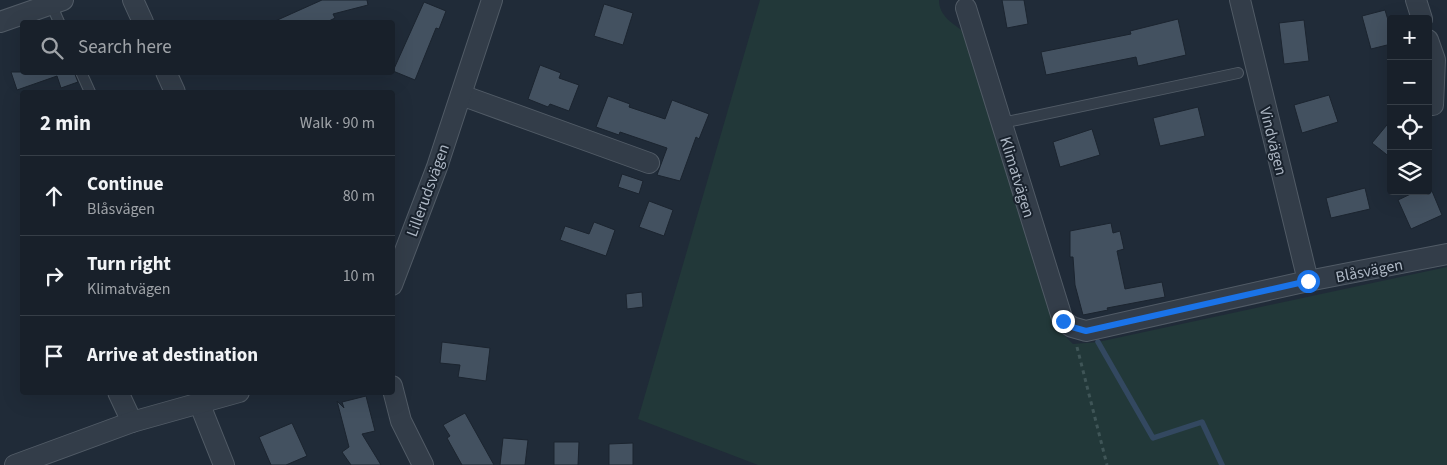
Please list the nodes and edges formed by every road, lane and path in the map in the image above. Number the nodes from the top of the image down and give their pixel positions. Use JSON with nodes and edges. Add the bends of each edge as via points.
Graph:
{"nodes":[{"id":1,"x":133,"y":0,"type":"edge"},
{"id":2,"x":492,"y":0,"type":"edge"},
{"id":3,"x":1240,"y":0,"type":"edge"},
{"id":4,"x":1416,"y":0,"type":"edge"},
{"id":5,"x":57,"y":2,"type":"edge"},
{"id":6,"x":966,"y":8,"type":"dead end"},
{"id":7,"x":1421,"y":15,"type":"edge"},
{"id":8,"x":59,"y":20,"type":"edge"},
{"id":9,"x":142,"y":20,"type":"edge"},
{"id":10,"x":0,"y":22,"type":"edge"},
{"id":11,"x":1432,"y":51,"type":"edge"},
{"id":12,"x":1238,"y":74,"type":"dead end"},
{"id":13,"x":82,"y":75,"type":"edge"},
{"id":14,"x":167,"y":75,"type":"edge"},
{"id":15,"x":89,"y":90,"type":"edge"},
{"id":16,"x":174,"y":90,"type":"edge"},
{"id":17,"x":461,"y":95,"type":"junction"},
{"id":18,"x":1433,"y":105,"type":"dead end"},
{"id":19,"x":1002,"y":123,"type":"junction"},
{"id":20,"x":649,"y":163,"type":"dead end"},
{"id":21,"x":1447,"y":254,"type":"edge"},
{"id":22,"x":395,"y":277,"type":"edge"},
{"id":23,"x":1308,"y":281,"type":"junction"},
{"id":24,"x":1079,"y":329,"type":"junction"},
{"id":25,"x":119,"y":395,"type":"edge"},
{"id":26,"x":230,"y":395,"type":"edge"},
{"id":27,"x":394,"y":395,"type":"edge"},
{"id":28,"x":200,"y":405,"type":"junction"},
{"id":29,"x":132,"y":422,"type":"junction"},
{"id":30,"x":15,"y":465,"type":"edge"},
{"id":31,"x":224,"y":465,"type":"edge"},
{"id":32,"x":423,"y":465,"type":"edge"},
{"id":33,"x":1107,"y":465,"type":"edge"}],
"edges":[{"from":1,"to":9,"type":"street"},
{"from":2,"to":17,"type":"street","name":"Lillerudsvägen"},
{"from":3,"to":23,"type":"street","name":"Vindvägen"},
{"from":4,"to":7,"type":"street"},
{"from":5,"to":8,"type":"lane"},
{"from":5,"to":10,"type":"street"},
{"from":6,"to":19,"type":"street","name":"Klimatvägen"},
{"from":11,"to":18,"type":"street","via":[[1435,60]]},
{"from":12,"to":19,"type":"lane"},
{"from":13,"to":15,"type":"lane"},
{"from":14,"to":16,"type":"street"},
{"from":17,"to":20,"type":"street"},
{"from":17,"to":22,"type":"street","name":"Lillerudsvägen"},
{"from":19,"to":24,"type":"street","name":"Klimatvägen","via":[[1063,321]]},
{"from":21,"to":23,"type":"street","name":"Blåsvägen"},
{"from":23,"to":24,"type":"street","name":"Blåsvägen"},
{"from":24,"to":33,"type":"path"},
{"from":25,"to":29,"type":"street"},
{"from":26,"to":28,"type":"street"},
{"from":27,"to":32,"type":"street","via":[[401,421]]},
{"from":28,"to":29,"type":"street"},
{"from":28,"to":31,"type":"street"},
{"from":29,"to":30,"type":"street"}]}
